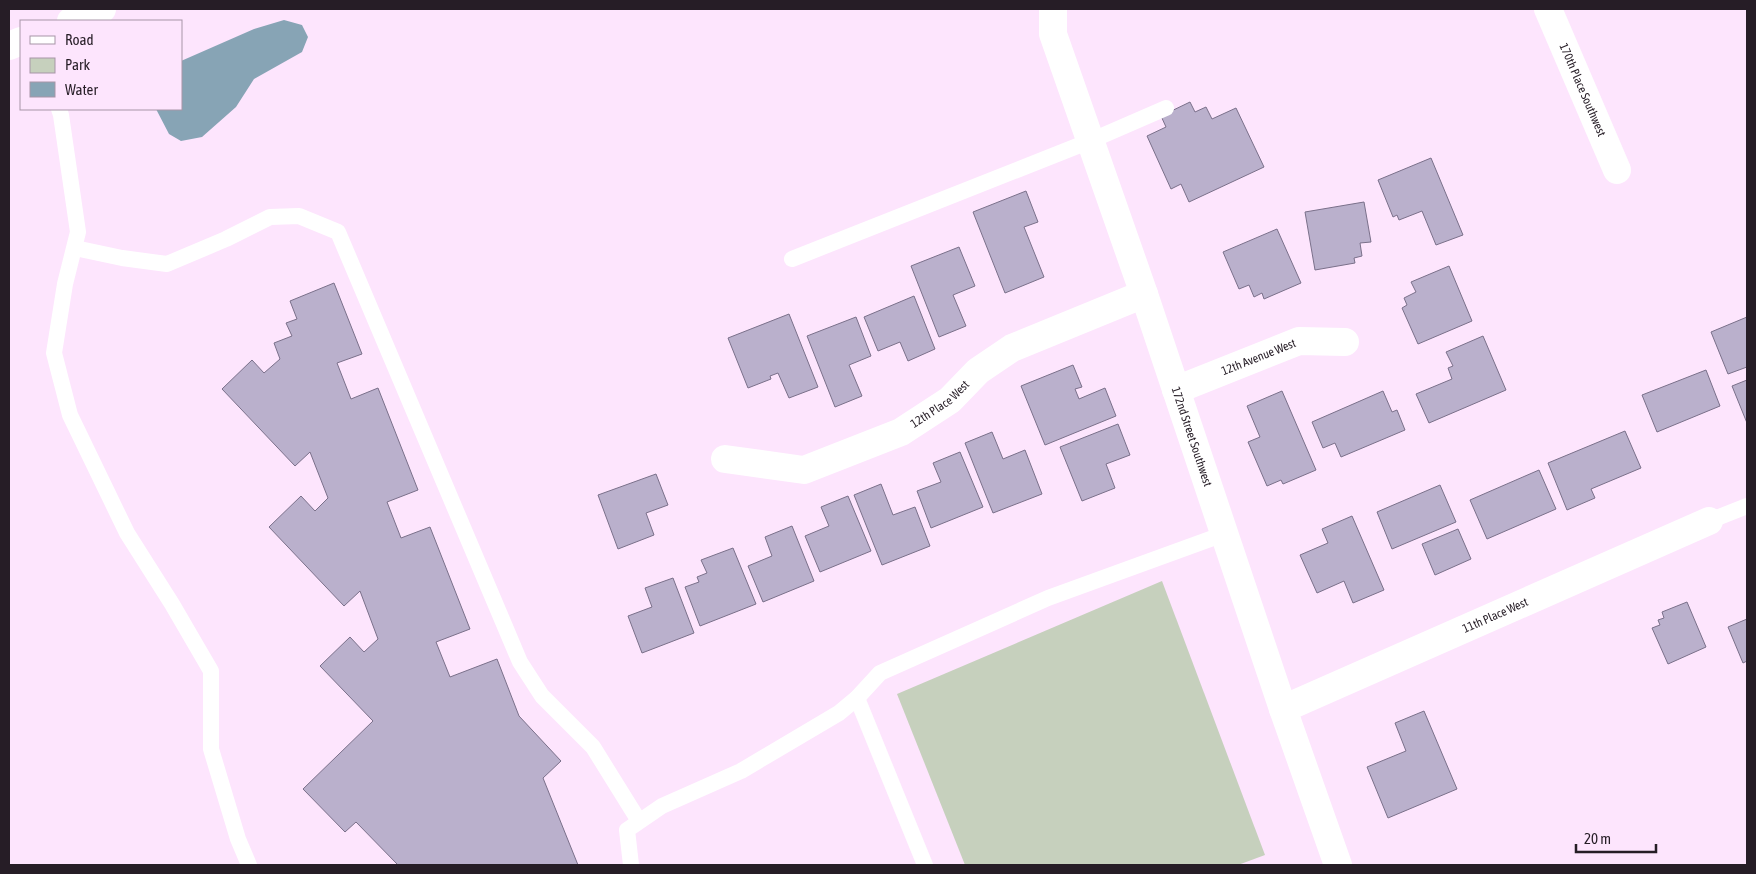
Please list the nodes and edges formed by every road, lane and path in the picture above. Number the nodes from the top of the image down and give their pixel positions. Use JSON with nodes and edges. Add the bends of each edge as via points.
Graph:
{"nodes":[{"id":1,"x":102,"y":9,"type":"edge"},
{"id":2,"x":1053,"y":9,"type":"edge"},
{"id":3,"x":1548,"y":9,"type":"edge"},
{"id":4,"x":74,"y":20,"type":"edge"},
{"id":5,"x":1166,"y":108,"type":"dead end"},
{"id":6,"x":59,"y":110,"type":"edge"},
{"id":7,"x":1090,"y":141,"type":"junction"},
{"id":8,"x":1617,"y":170,"type":"dead end"},
{"id":9,"x":75,"y":248,"type":"junction"},
{"id":10,"x":792,"y":259,"type":"dead end"},
{"id":11,"x":1144,"y":294,"type":"junction"},
{"id":12,"x":1345,"y":342,"type":"dead end"},
{"id":13,"x":1176,"y":390,"type":"junction"},
{"id":14,"x":725,"y":459,"type":"dead end"},
{"id":15,"x":1747,"y":506,"type":"edge"},
{"id":16,"x":1709,"y":521,"type":"joint"},
{"id":17,"x":1224,"y":534,"type":"junction"},
{"id":18,"x":857,"y":698,"type":"junction"},
{"id":19,"x":1283,"y":709,"type":"junction"},
{"id":20,"x":639,"y":821,"type":"junction"},
{"id":21,"x":249,"y":865,"type":"edge"},
{"id":22,"x":631,"y":865,"type":"edge"},
{"id":23,"x":925,"y":865,"type":"edge"},
{"id":24,"x":1338,"y":865,"type":"edge"}],
"edges":[{"from":1,"to":4,"type":"street"},
{"from":2,"to":7,"type":"street","name":"172nd Street Southwest","via":[[1053,34]]},
{"from":3,"to":8,"type":"street","name":"170th Place Southwest"},
{"from":5,"to":7,"type":"lane"},
{"from":6,"to":9,"type":"lane","via":[[78,232]]},
{"from":7,"to":10,"type":"lane"},
{"from":7,"to":11,"type":"street","name":"172nd Street Southwest"},
{"from":9,"to":20,"type":"lane","via":[[167,264],[270,217],[299,216],[338,232],[520,662],[542,696],[593,747]]},
{"from":9,"to":21,"type":"lane","via":[[65,284],[54,352],[70,415],[126,533],[211,671],[212,749],[238,839]]},
{"from":11,"to":13,"type":"street","name":"172nd Street Southwest"},
{"from":11,"to":14,"type":"street","name":"12th Place West","via":[[1012,348],[978,371],[950,400],[901,432],[804,470]]},
{"from":12,"to":13,"type":"street","name":"12th Avenue West","via":[[1299,341]]},
{"from":13,"to":17,"type":"street","name":"172nd Street Southwest"},
{"from":15,"to":16,"type":"lane"},
{"from":16,"to":19,"type":"street","name":"11th Place West"},
{"from":17,"to":18,"type":"lane","via":[[996,620],[880,673]]},
{"from":17,"to":19,"type":"street","name":"172nd Street Southwest"},
{"from":18,"to":20,"type":"lane","via":[[832,718],[741,771],[662,806]]},
{"from":18,"to":23,"type":"lane"},
{"from":19,"to":24,"type":"street","name":"172nd Street Southwest"},
{"from":20,"to":22,"type":"lane","via":[[627,830]]}]}
